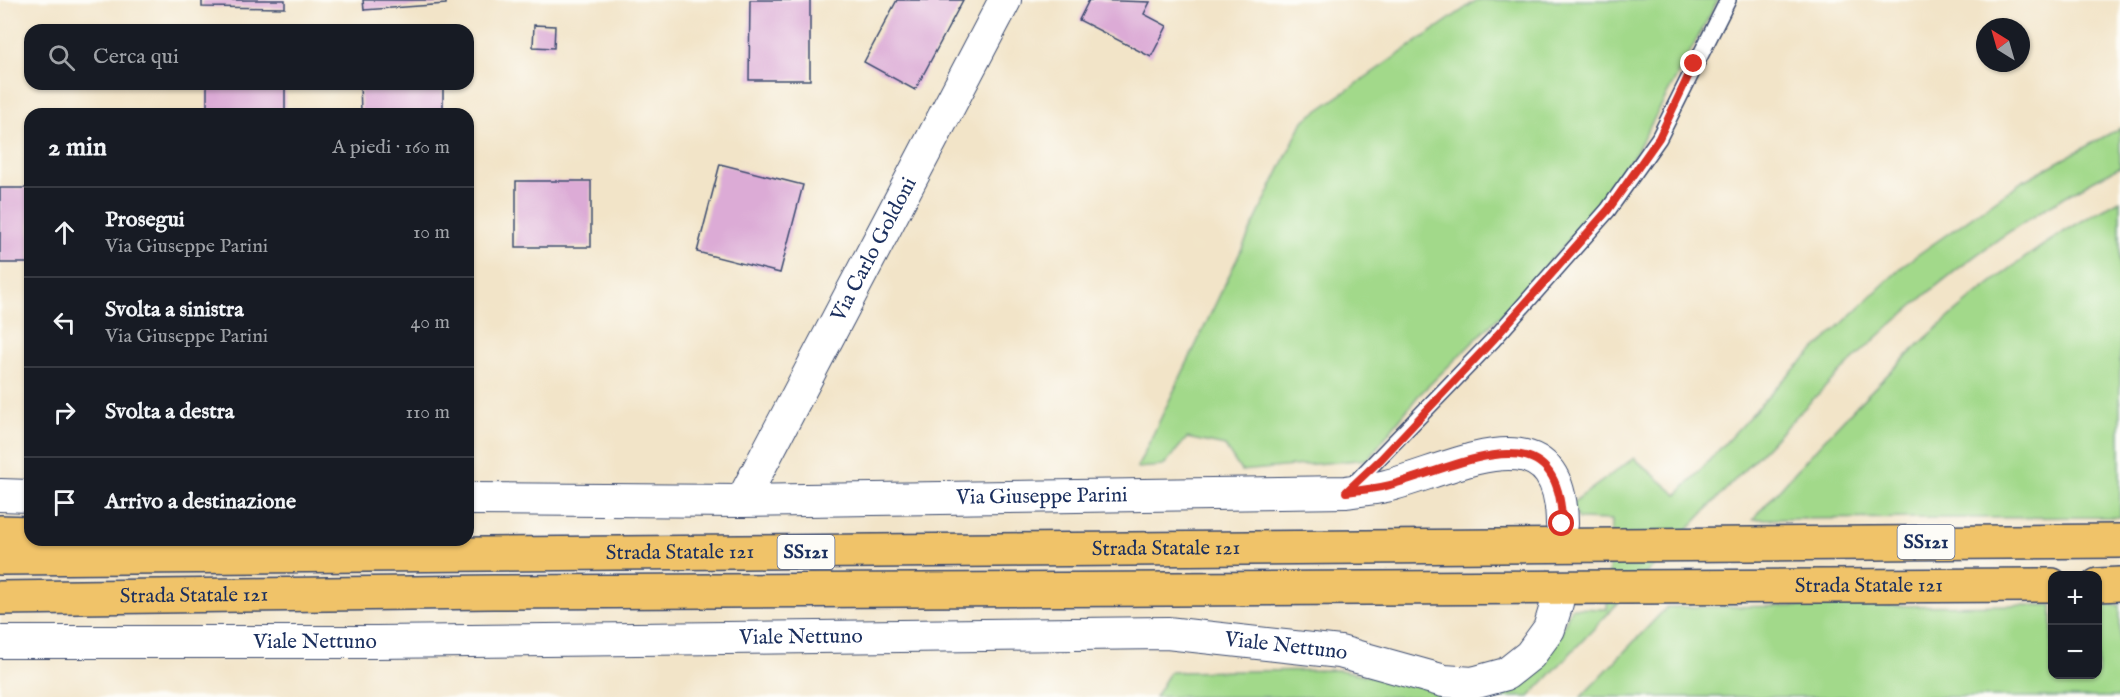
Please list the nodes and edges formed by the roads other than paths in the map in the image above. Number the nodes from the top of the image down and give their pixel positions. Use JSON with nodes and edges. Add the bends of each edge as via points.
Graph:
{"nodes":[{"id":1,"x":1005,"y":0,"type":"edge"},
{"id":2,"x":1728,"y":0,"type":"edge"},
{"id":3,"x":1346,"y":492,"type":"junction"},
{"id":4,"x":0,"y":495,"type":"edge"},
{"id":5,"x":24,"y":496,"type":"edge"},
{"id":6,"x":474,"y":499,"type":"edge"},
{"id":7,"x":742,"y":501,"type":"junction"},
{"id":8,"x":1562,"y":524,"type":"tunnel mouth"},
{"id":9,"x":0,"y":532,"type":"edge"},
{"id":10,"x":24,"y":533,"type":"edge"},
{"id":11,"x":2120,"y":541,"type":"edge"},
{"id":12,"x":83,"y":546,"type":"edge"},
{"id":13,"x":124,"y":556,"type":"junction"},
{"id":14,"x":0,"y":558,"type":"edge"},
{"id":15,"x":2120,"y":584,"type":"edge"},
{"id":16,"x":2048,"y":585,"type":"edge"},
{"id":17,"x":2102,"y":585,"type":"edge"},
{"id":18,"x":0,"y":598,"type":"edge"},
{"id":19,"x":1557,"y":603,"type":"tunnel mouth"},
{"id":20,"x":0,"y":642,"type":"edge"}],
"edges":[{"from":1,"to":7,"type":"street","name":"Via Carlo Goldoni"},
{"from":2,"to":3,"type":"lane","via":[[1659,138],[1608,210],[1493,340]]},
{"from":3,"to":7,"type":"street","name":"Via Giuseppe Parini"},
{"from":3,"to":8,"type":"street","name":"Via Giuseppe Parini","via":[[1386,486],[1470,459],[1510,452],[1533,458],[1552,473],[1562,498]]},
{"from":4,"to":5,"type":"street"},
{"from":6,"to":7,"type":"street","name":"Via Giuseppe Parini"},
{"from":9,"to":10,"type":"main road"},
{"from":11,"to":13,"type":"main road","name":"Strada Statale 121","number":"SS121"},
{"from":12,"to":13,"type":"main road"},
{"from":13,"to":14,"type":"main road","name":"Strada Statale 121","number":"SS121"},
{"from":15,"to":17,"type":"main road"},
{"from":16,"to":18,"type":"main road","name":"Strada Statale 121","number":"SS121"},
{"from":19,"to":20,"type":"street","name":"Viale Nettuno","via":[[1549,629],[1530,655],[1506,674],[1473,683],[1444,681],[1340,652],[1167,633]]}]}
